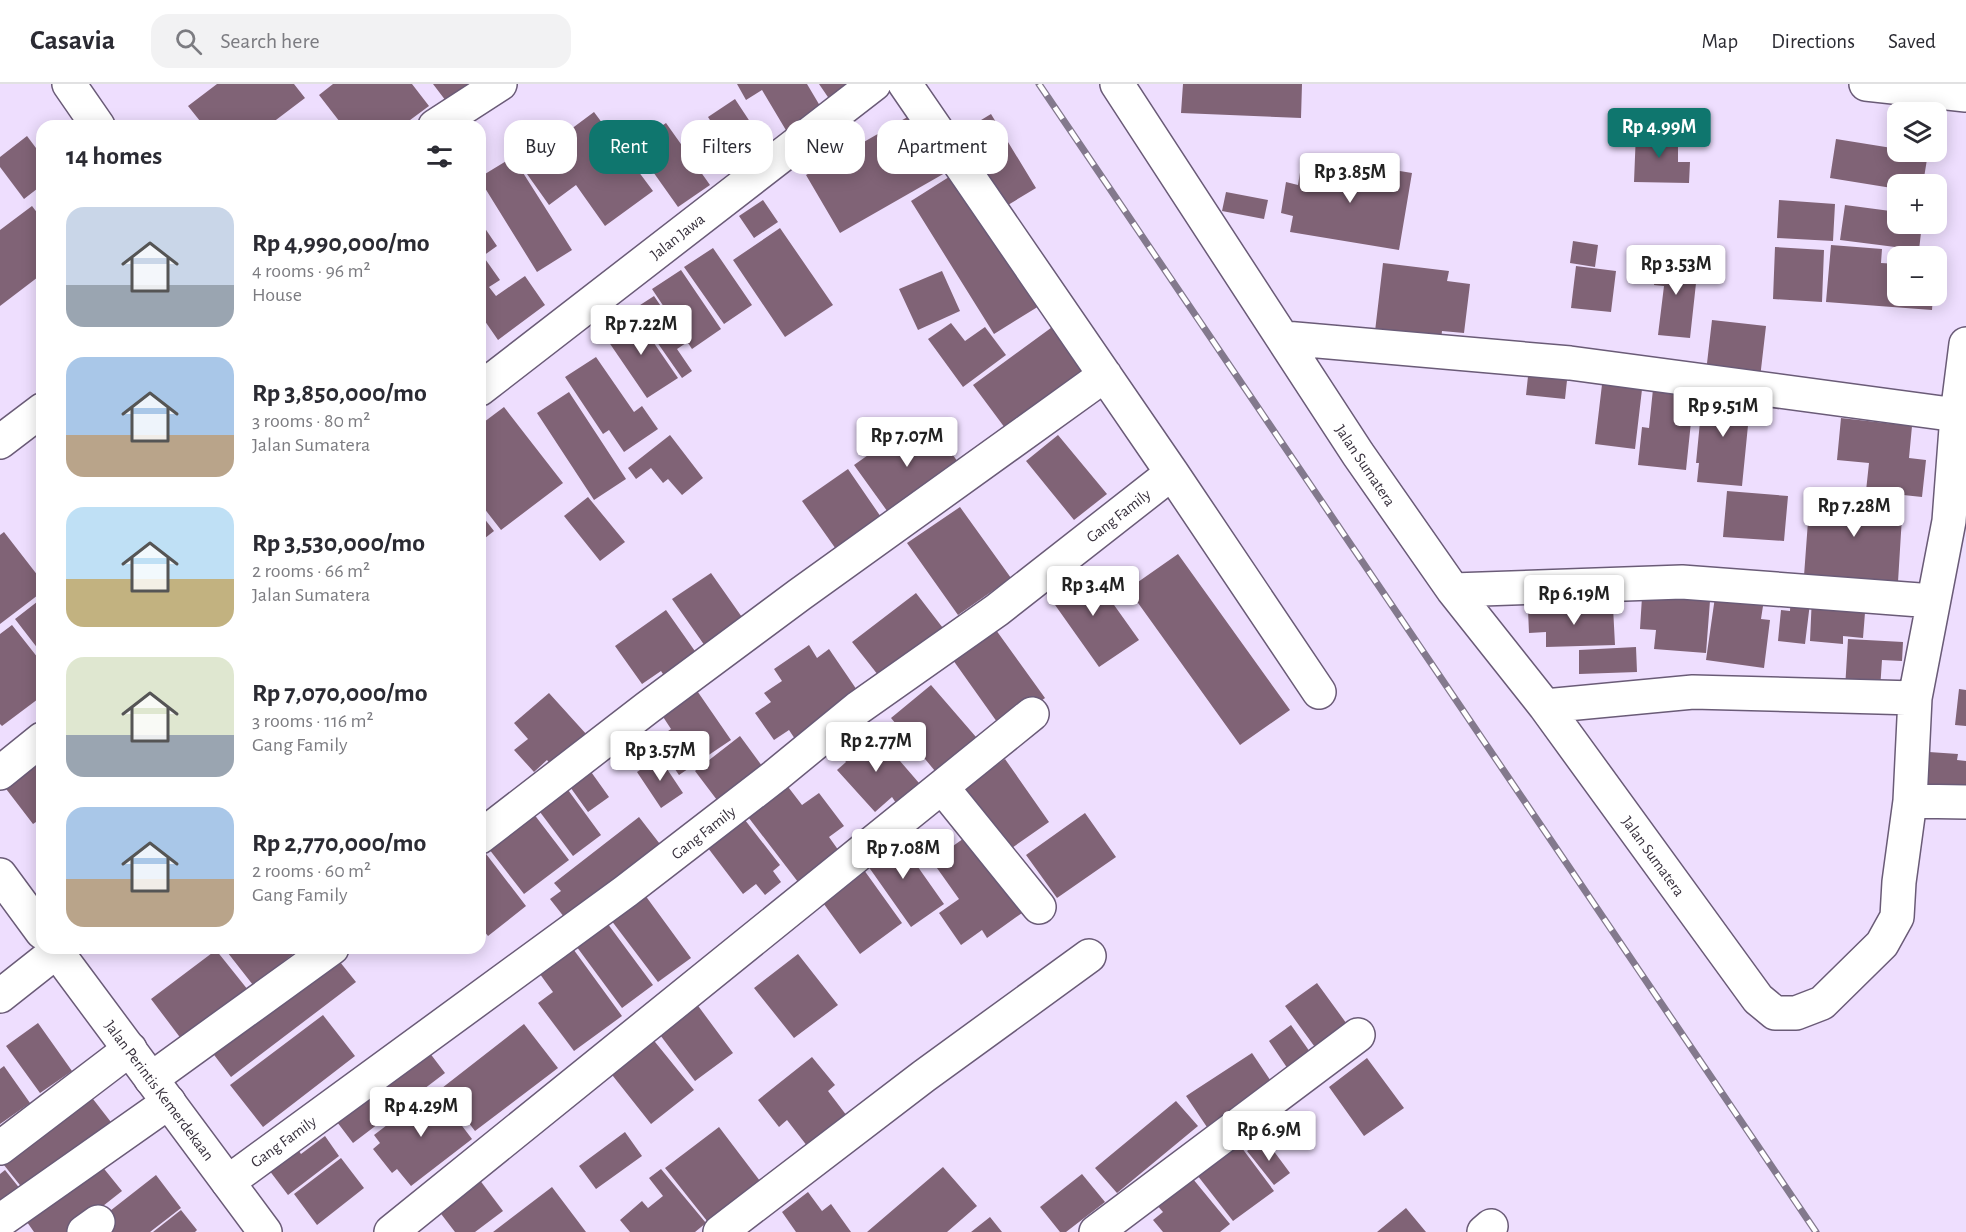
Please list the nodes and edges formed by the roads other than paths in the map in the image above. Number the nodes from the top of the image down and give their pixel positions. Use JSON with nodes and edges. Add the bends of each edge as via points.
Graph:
{"nodes":[{"id":1,"x":69,"y":84,"type":"edge"},
{"id":2,"x":500,"y":84,"type":"edge"},
{"id":3,"x":873,"y":84,"type":"edge"},
{"id":4,"x":905,"y":84,"type":"edge"},
{"id":5,"x":1117,"y":84,"type":"edge"},
{"id":6,"x":1866,"y":84,"type":"edge"},
{"id":7,"x":1966,"y":95,"type":"edge"},
{"id":8,"x":94,"y":120,"type":"edge"},
{"id":9,"x":444,"y":120,"type":"edge"},
{"id":10,"x":1284,"y":338,"type":"junction"},
{"id":11,"x":1966,"y":344,"type":"edge"},
{"id":12,"x":1105,"y":375,"type":"junction"},
{"id":13,"x":486,"y":384,"type":"edge"},
{"id":14,"x":36,"y":415,"type":"edge"},
{"id":15,"x":1957,"y":416,"type":"junction"},
{"id":16,"x":0,"y":442,"type":"edge"},
{"id":17,"x":1172,"y":473,"type":"junction"},
{"id":18,"x":1958,"y":521,"type":"edge"},
{"id":19,"x":1453,"y":590,"type":"junction"},
{"id":20,"x":1933,"y":600,"type":"junction"},
{"id":21,"x":1320,"y":692,"type":"dead end"},
{"id":22,"x":1915,"y":698,"type":"junction"},
{"id":23,"x":1545,"y":706,"type":"junction"},
{"id":24,"x":1032,"y":714,"type":"dead end"},
{"id":25,"x":36,"y":744,"type":"edge"},
{"id":26,"x":0,"y":773,"type":"edge"},
{"id":27,"x":942,"y":787,"type":"junction"},
{"id":28,"x":1910,"y":801,"type":"junction"},
{"id":29,"x":1966,"y":802,"type":"edge"},
{"id":30,"x":486,"y":832,"type":"edge"},
{"id":31,"x":0,"y":875,"type":"edge"},
{"id":32,"x":1039,"y":907,"type":"dead end"},
{"id":33,"x":36,"y":924,"type":"edge"},
{"id":34,"x":41,"y":954,"type":"edge"},
{"id":35,"x":58,"y":954,"type":"edge"},
{"id":36,"x":325,"y":954,"type":"edge"},
{"id":37,"x":1089,"y":956,"type":"dead end"},
{"id":38,"x":0,"y":996,"type":"edge"},
{"id":39,"x":1358,"y":1035,"type":"dead end"},
{"id":40,"x":129,"y":1049,"type":"junction"},
{"id":41,"x":160,"y":1091,"type":"junction"},
{"id":42,"x":0,"y":1148,"type":"edge"},
{"id":43,"x":228,"y":1182,"type":"junction"},
{"id":44,"x":0,"y":1221,"type":"edge"},
{"id":45,"x":265,"y":1232,"type":"edge"},
{"id":46,"x":391,"y":1232,"type":"edge"},
{"id":47,"x":720,"y":1232,"type":"edge"},
{"id":48,"x":1096,"y":1232,"type":"edge"}],
"edges":[{"from":1,"to":8,"type":"street"},
{"from":2,"to":9,"type":"street"},
{"from":3,"to":13,"type":"street","name":"Jalan Jawa"},
{"from":4,"to":12,"type":"street"},
{"from":5,"to":10,"type":"street","name":"Jalan Sumatera"},
{"from":6,"to":7,"type":"street"},
{"from":10,"to":15,"type":"street","via":[[1570,363]]},
{"from":10,"to":19,"type":"street","name":"Jalan Sumatera","via":[[1358,454]]},
{"from":11,"to":15,"type":"street","name":"Jalan Sumatera"},
{"from":12,"to":17,"type":"street"},
{"from":12,"to":30,"type":"street","via":[[799,595]]},
{"from":14,"to":16,"type":"street"},
{"from":15,"to":18,"type":"street","name":"Jalan Sumatera"},
{"from":17,"to":21,"type":"street"},
{"from":17,"to":43,"type":"street","name":"Gang Family","via":[[997,610],[858,708],[626,891]]},
{"from":18,"to":20,"type":"street","name":"Jalan Sumatera"},
{"from":19,"to":20,"type":"street","via":[[1682,582]]},
{"from":19,"to":23,"type":"street","name":"Jalan Sumatera"},
{"from":20,"to":22,"type":"street","name":"Jalan Sumatera"},
{"from":22,"to":23,"type":"street","via":[[1693,692]]},
{"from":22,"to":28,"type":"street","name":"Jalan Sumatera"},
{"from":23,"to":28,"type":"street","name":"Jalan Sumatera","via":[[1758,999],[1775,1013],[1796,1013],[1822,1003],[1882,944],[1897,917]]},
{"from":24,"to":27,"type":"street"},
{"from":25,"to":26,"type":"street"},
{"from":27,"to":32,"type":"street"},
{"from":27,"to":46,"type":"street"},
{"from":28,"to":29,"type":"street"},
{"from":31,"to":33,"type":"street","name":"Jalan Perintis Kemerdekaan"},
{"from":34,"to":38,"type":"street"},
{"from":35,"to":40,"type":"street","name":"Jalan Perintis Kemerdekaan"},
{"from":36,"to":41,"type":"street"},
{"from":37,"to":47,"type":"street"},
{"from":39,"to":48,"type":"street"},
{"from":40,"to":41,"type":"street","name":"Jalan Perintis Kemerdekaan"},
{"from":40,"to":42,"type":"street"},
{"from":41,"to":43,"type":"street","name":"Jalan Perintis Kemerdekaan"},
{"from":41,"to":44,"type":"street"},
{"from":43,"to":45,"type":"street","name":"Jalan Perintis Kemerdekaan"}]}
